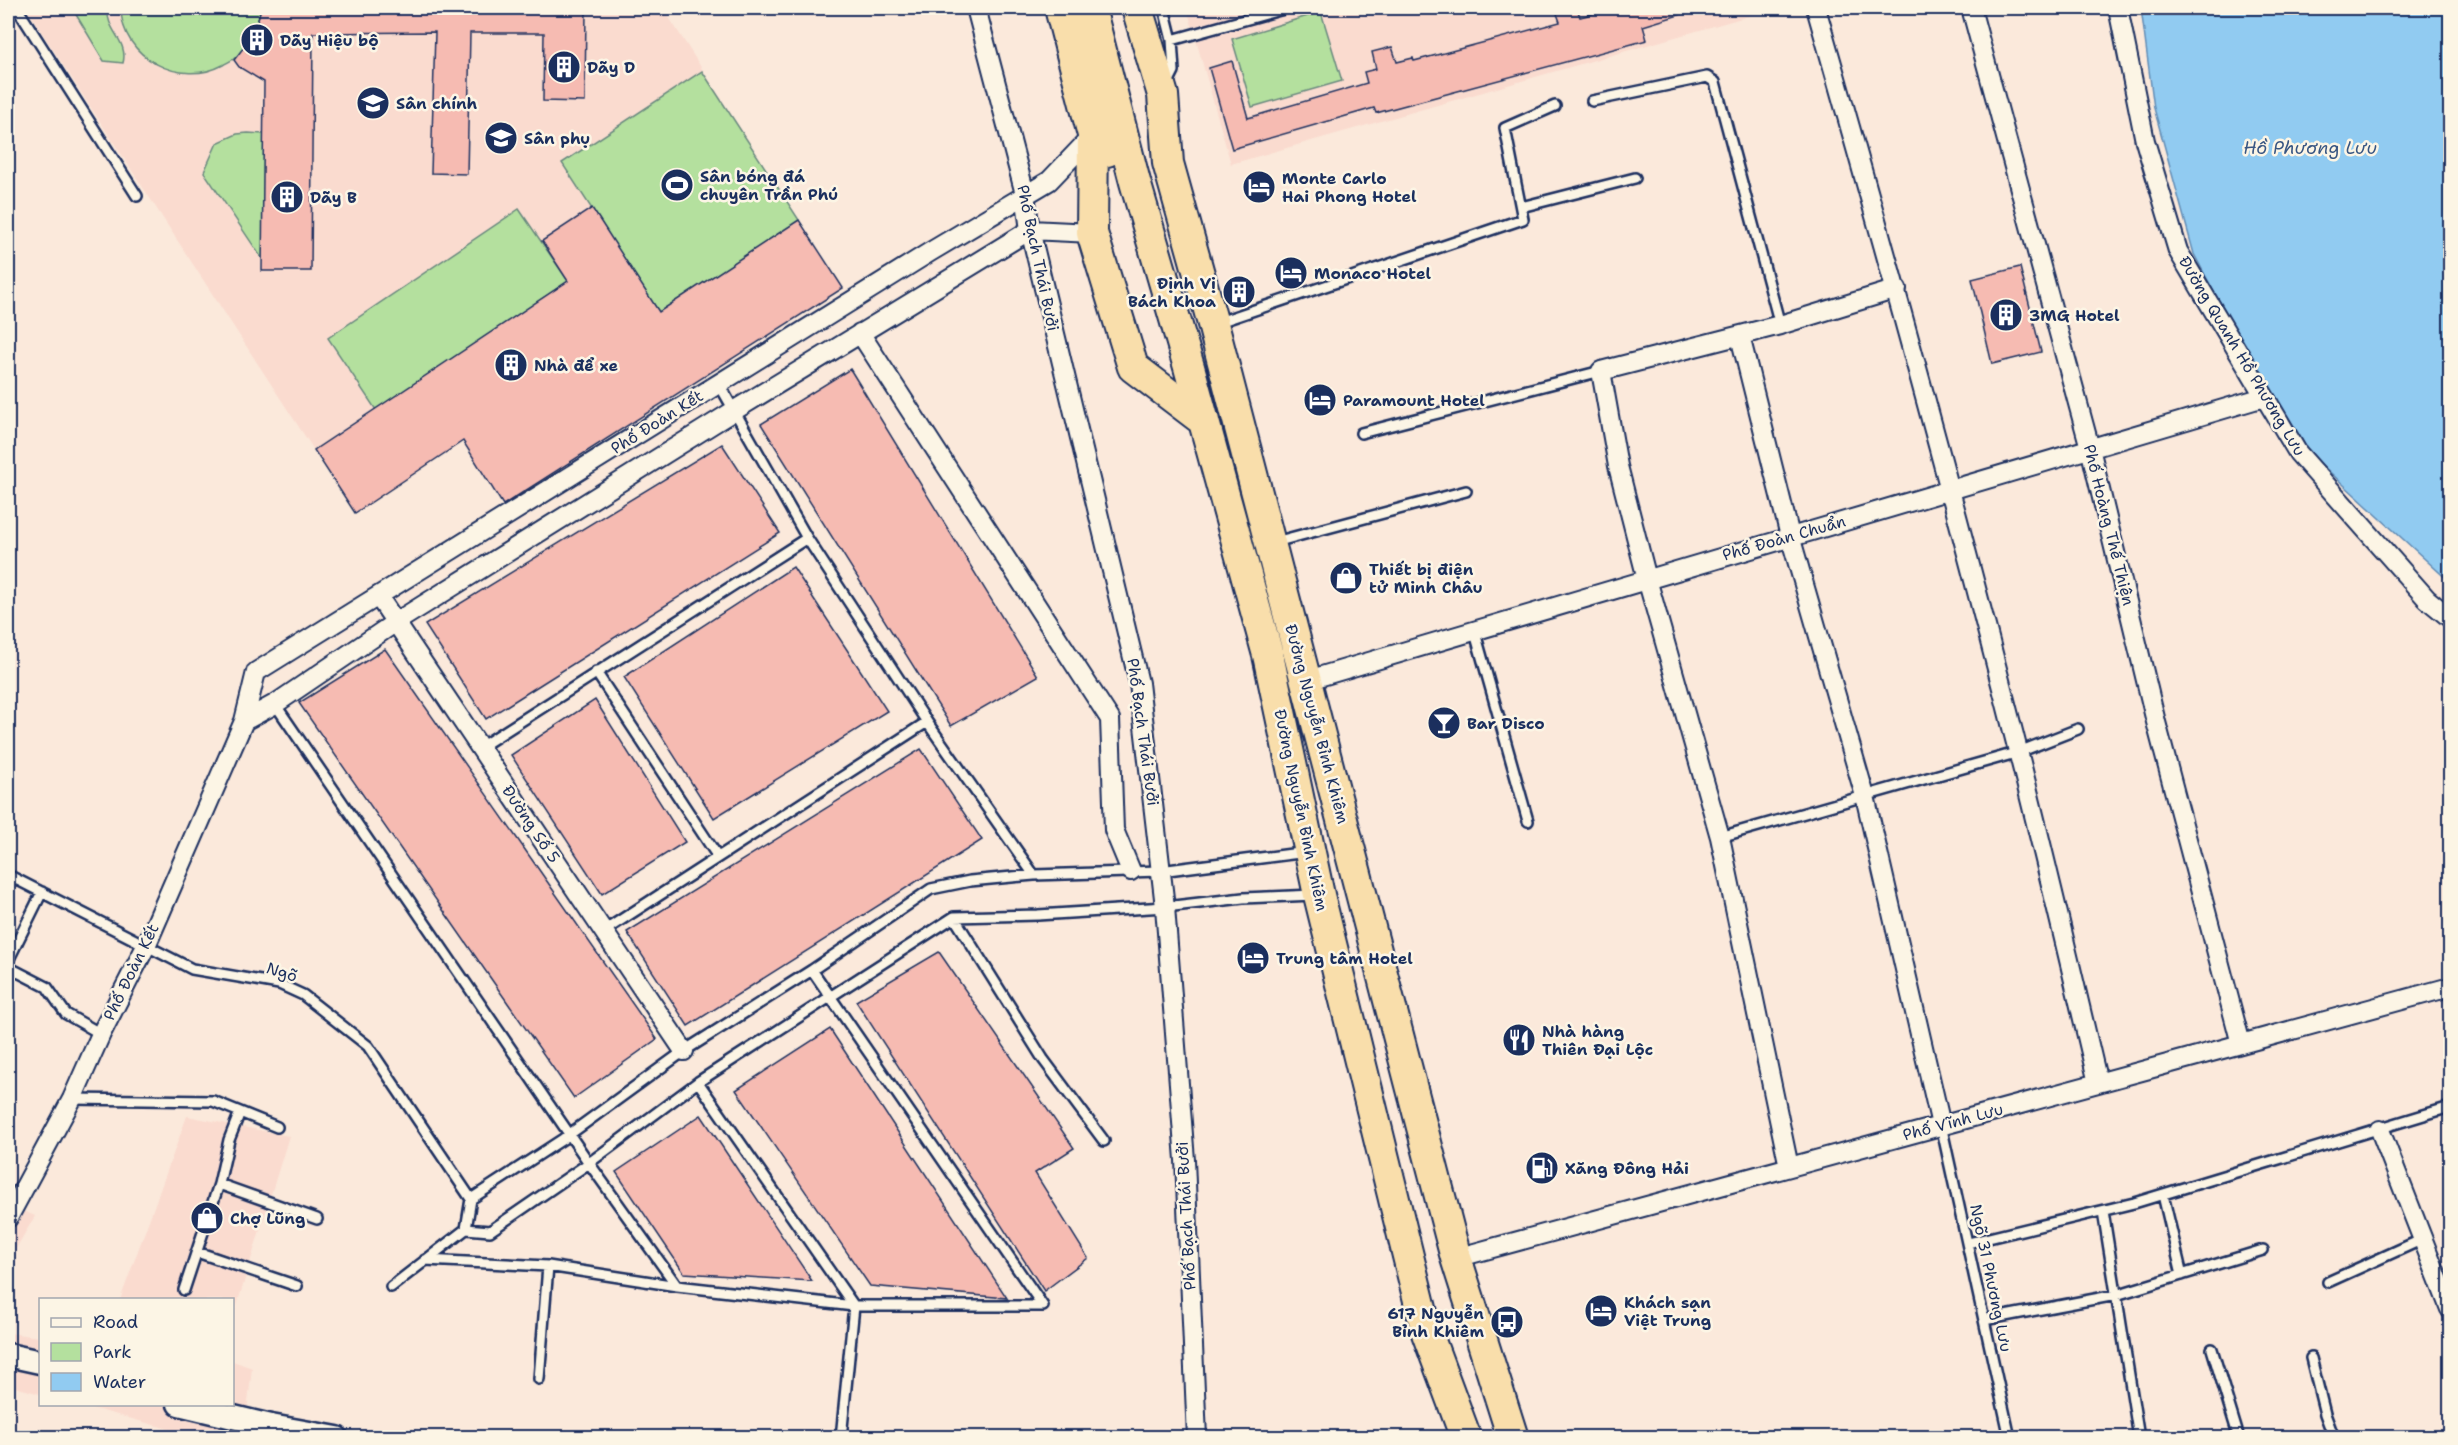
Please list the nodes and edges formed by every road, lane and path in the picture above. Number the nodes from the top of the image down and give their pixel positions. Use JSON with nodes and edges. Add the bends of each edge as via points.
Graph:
{"nodes":[{"id":1,"x":17,"y":8,"type":"edge"},
{"id":2,"x":976,"y":8,"type":"edge"},
{"id":3,"x":1060,"y":8,"type":"edge"},
{"id":4,"x":1090,"y":8,"type":"edge"},
{"id":5,"x":1118,"y":8,"type":"edge"},
{"id":6,"x":1137,"y":8,"type":"edge"},
{"id":7,"x":1164,"y":8,"type":"edge"},
{"id":8,"x":1287,"y":8,"type":"edge"},
{"id":9,"x":1816,"y":8,"type":"edge"},
{"id":10,"x":1971,"y":8,"type":"edge"},
{"id":11,"x":2118,"y":8,"type":"edge"},
{"id":12,"x":1172,"y":40,"type":"junction"},
{"id":13,"x":1163,"y":95,"type":"junction"},
{"id":14,"x":1592,"y":101,"type":"dead end"},
{"id":15,"x":1556,"y":106,"type":"dead end"},
{"id":16,"x":1093,"y":135,"type":"junction"},
{"id":17,"x":1168,"y":163,"type":"junction"},
{"id":18,"x":1635,"y":178,"type":"dead end"},
{"id":19,"x":1135,"y":182,"type":"junction"},
{"id":20,"x":1025,"y":194,"type":"junction"},
{"id":21,"x":136,"y":196,"type":"dead end"},
{"id":22,"x":1521,"y":207,"type":"junction"},
{"id":23,"x":1030,"y":230,"type":"junction"},
{"id":24,"x":1092,"y":233,"type":"junction"},
{"id":25,"x":1897,"y":289,"type":"junction"},
{"id":26,"x":1214,"y":324,"type":"junction"},
{"id":27,"x":1780,"y":325,"type":"junction"},
{"id":28,"x":860,"y":333,"type":"junction"},
{"id":29,"x":1740,"y":336,"type":"junction"},
{"id":30,"x":1601,"y":371,"type":"junction"},
{"id":31,"x":719,"y":384,"type":"junction"},
{"id":32,"x":2264,"y":397,"type":"junction"},
{"id":33,"x":735,"y":410,"type":"junction"},
{"id":34,"x":1204,"y":421,"type":"junction"},
{"id":35,"x":1360,"y":433,"type":"dead end"},
{"id":36,"x":2091,"y":448,"type":"junction"},
{"id":37,"x":1950,"y":489,"type":"junction"},
{"id":38,"x":1466,"y":491,"type":"dead end"},
{"id":39,"x":1790,"y":536,"type":"junction"},
{"id":40,"x":807,"y":538,"type":"junction"},
{"id":41,"x":1270,"y":544,"type":"junction"},
{"id":42,"x":1647,"y":579,"type":"junction"},
{"id":43,"x":378,"y":596,"type":"junction"},
{"id":44,"x":2451,"y":618,"type":"edge"},
{"id":45,"x":396,"y":622,"type":"junction"},
{"id":46,"x":1474,"y":629,"type":"junction"},
{"id":47,"x":596,"y":672,"type":"junction"},
{"id":48,"x":1305,"y":681,"type":"junction"},
{"id":49,"x":275,"y":704,"type":"junction"},
{"id":50,"x":244,"y":721,"type":"junction"},
{"id":51,"x":927,"y":722,"type":"junction"},
{"id":52,"x":2078,"y":729,"type":"dead end"},
{"id":53,"x":479,"y":748,"type":"junction"},
{"id":54,"x":2019,"y":752,"type":"junction"},
{"id":55,"x":1865,"y":796,"type":"junction"},
{"id":56,"x":1528,"y":821,"type":"dead end"},
{"id":57,"x":1720,"y":837,"type":"junction"},
{"id":58,"x":1309,"y":852,"type":"junction"},
{"id":59,"x":718,"y":857,"type":"junction"},
{"id":60,"x":1131,"y":871,"type":"junction"},
{"id":61,"x":1160,"y":871,"type":"junction"},
{"id":62,"x":8,"y":875,"type":"edge"},
{"id":63,"x":1034,"y":875,"type":"junction"},
{"id":64,"x":42,"y":892,"type":"junction"},
{"id":65,"x":1319,"y":895,"type":"junction"},
{"id":66,"x":1164,"y":907,"type":"junction"},
{"id":67,"x":954,"y":917,"type":"junction"},
{"id":68,"x":604,"y":931,"type":"junction"},
{"id":69,"x":146,"y":946,"type":"junction"},
{"id":70,"x":8,"y":961,"type":"edge"},
{"id":71,"x":8,"y":967,"type":"edge"},
{"id":72,"x":812,"y":970,"type":"junction"},
{"id":73,"x":2451,"y":987,"type":"edge"},
{"id":74,"x":830,"y":996,"type":"junction"},
{"id":75,"x":101,"y":1034,"type":"junction"},
{"id":76,"x":2241,"y":1044,"type":"junction"},
{"id":77,"x":684,"y":1051,"type":"junction"},
{"id":78,"x":698,"y":1082,"type":"junction"},
{"id":79,"x":2098,"y":1083,"type":"junction"},
{"id":80,"x":72,"y":1100,"type":"junction"},
{"id":81,"x":2451,"y":1107,"type":"edge"},
{"id":82,"x":240,"y":1112,"type":"junction"},
{"id":83,"x":1941,"y":1125,"type":"junction"},
{"id":84,"x":277,"y":1127,"type":"dead end"},
{"id":85,"x":2380,"y":1130,"type":"junction"},
{"id":86,"x":570,"y":1134,"type":"junction"},
{"id":87,"x":1104,"y":1141,"type":"dead end"},
{"id":88,"x":589,"y":1163,"type":"junction"},
{"id":89,"x":1789,"y":1167,"type":"junction"},
{"id":90,"x":219,"y":1185,"type":"junction"},
{"id":91,"x":2163,"y":1195,"type":"junction"},
{"id":92,"x":471,"y":1199,"type":"junction"},
{"id":93,"x":2103,"y":1211,"type":"junction"},
{"id":94,"x":8,"y":1218,"type":"edge"},
{"id":95,"x":317,"y":1219,"type":"dead end"},
{"id":96,"x":466,"y":1229,"type":"junction"},
{"id":97,"x":2423,"y":1239,"type":"junction"},
{"id":98,"x":1968,"y":1243,"type":"junction"},
{"id":99,"x":2263,"y":1250,"type":"dead end"},
{"id":100,"x":197,"y":1252,"type":"junction"},
{"id":101,"x":1456,"y":1258,"type":"junction"},
{"id":102,"x":425,"y":1260,"type":"junction"},
{"id":103,"x":548,"y":1266,"type":"junction"},
{"id":104,"x":2182,"y":1275,"type":"junction"},
{"id":105,"x":2328,"y":1282,"type":"dead end"},
{"id":106,"x":297,"y":1286,"type":"dead end"},
{"id":107,"x":677,"y":1286,"type":"junction"},
{"id":108,"x":391,"y":1287,"type":"dead end"},
{"id":109,"x":184,"y":1290,"type":"dead end"},
{"id":110,"x":2116,"y":1295,"type":"junction"},
{"id":111,"x":854,"y":1306,"type":"junction"},
{"id":112,"x":2451,"y":1309,"type":"edge"},
{"id":113,"x":1984,"y":1320,"type":"junction"},
{"id":114,"x":2212,"y":1349,"type":"dead end"},
{"id":115,"x":8,"y":1355,"type":"edge"},
{"id":116,"x":2311,"y":1358,"type":"dead end"},
{"id":117,"x":39,"y":1362,"type":"edge"},
{"id":118,"x":539,"y":1379,"type":"dead end"},
{"id":119,"x":186,"y":1406,"type":"edge"},
{"id":120,"x":270,"y":1432,"type":"edge"},
{"id":121,"x":337,"y":1437,"type":"edge"},
{"id":122,"x":841,"y":1437,"type":"edge"},
{"id":123,"x":1197,"y":1437,"type":"edge"},
{"id":124,"x":1466,"y":1437,"type":"edge"},
{"id":125,"x":1513,"y":1437,"type":"edge"},
{"id":126,"x":2010,"y":1437,"type":"edge"},
{"id":127,"x":2139,"y":1437,"type":"edge"},
{"id":128,"x":2239,"y":1437,"type":"edge"},
{"id":129,"x":2334,"y":1437,"type":"edge"}],
"edges":[{"from":1,"to":21,"type":"lane"},
{"from":2,"to":20,"type":"street","name":"Phố Bạch Thái Bưởi"},
{"from":3,"to":16,"type":"highway"},
{"from":4,"to":19,"type":"highway","name":"Đường Nguyễn Bình Khiêm"},
{"from":5,"to":17,"type":"highway"},
{"from":6,"to":13,"type":"highway","name":"Đường Nguyễn Bỉnh Khiêm"},
{"from":7,"to":12,"type":"lane"},
{"from":8,"to":12,"type":"lane"},
{"from":9,"to":25,"type":"street"},
{"from":10,"to":36,"type":"street","name":"Phố Hoàng Thế Thiện"},
{"from":11,"to":32,"type":"street","name":"Đường Quanh Hồ Phương Lưu","via":[[2145,141],[2178,251]]},
{"from":12,"to":13,"type":"lane","via":[[1174,71]]},
{"from":13,"to":17,"type":"highway","name":"Đường Nguyễn Bỉnh Khiêm"},
{"from":14,"to":27,"type":"lane","via":[[1707,77],[1714,82]]},
{"from":15,"to":22,"type":"lane","via":[[1505,128]]},
{"from":16,"to":19,"type":"highway"},
{"from":16,"to":20,"type":"street","name":"Phố Đoàn Kết","via":[[1049,181]]},
{"from":16,"to":24,"type":"highway"},
{"from":17,"to":26,"type":"highway","name":"Đường Nguyễn Bỉnh Khiêm"},
{"from":18,"to":22,"type":"lane"},
{"from":19,"to":34,"type":"highway","name":"Đường Nguyễn Bình Khiêm"},
{"from":20,"to":23,"type":"street","name":"Phố Bạch Thái Bưởi"},
{"from":20,"to":31,"type":"street","name":"Phố Đoàn Kết"},
{"from":22,"to":26,"type":"lane","via":[[1523,219]]},
{"from":23,"to":24,"type":"street"},
{"from":23,"to":28,"type":"street","name":"Phố Đoàn Kết"},
{"from":23,"to":61,"type":"street","name":"Phố Bạch Thái Bưởi","via":[[1139,683]]},
{"from":24,"to":34,"type":"highway","via":[[1133,367]]},
{"from":25,"to":27,"type":"street"},
{"from":25,"to":37,"type":"street"},
{"from":26,"to":41,"type":"highway","name":"Đường Nguyễn Bỉnh Khiêm"},
{"from":27,"to":29,"type":"street"},
{"from":28,"to":33,"type":"street","name":"Phố Đoàn Kết"},
{"from":28,"to":60,"type":"street","via":[[1110,719],[1114,831]]},
{"from":29,"to":30,"type":"street"},
{"from":29,"to":39,"type":"street"},
{"from":30,"to":35,"type":"lane"},
{"from":30,"to":42,"type":"street","via":[[1618,466]]},
{"from":31,"to":33,"type":"lane"},
{"from":31,"to":43,"type":"street","name":"Phố Đoàn Kết"},
{"from":32,"to":36,"type":"street","name":"Phố Đoàn Chuẩn"},
{"from":32,"to":44,"type":"street","name":"Đường Quanh Hồ Phương Lưu","via":[[2298,453],[2427,599]]},
{"from":33,"to":40,"type":"lane"},
{"from":33,"to":45,"type":"street","name":"Phố Đoàn Kết"},
{"from":34,"to":58,"type":"highway","name":"Đường Nguyễn Bình Khiêm","via":[[1268,655]]},
{"from":36,"to":37,"type":"street","name":"Phố Đoàn Chuẩn"},
{"from":36,"to":76,"type":"street","name":"Phố Hoàng Thế Thiện","via":[[2156,722]]},
{"from":37,"to":39,"type":"street","name":"Phố Đoàn Chuẩn"},
{"from":37,"to":54,"type":"street"},
{"from":38,"to":41,"type":"lane"},
{"from":39,"to":42,"type":"street","name":"Phố Đoàn Chuẩn"},
{"from":39,"to":55,"type":"street"},
{"from":40,"to":47,"type":"lane"},
{"from":40,"to":51,"type":"lane"},
{"from":41,"to":48,"type":"highway","name":"Đường Nguyễn Bỉnh Khiêm"},
{"from":42,"to":46,"type":"street","name":"Phố Đoàn Chuẩn"},
{"from":42,"to":57,"type":"street"},
{"from":43,"to":45,"type":"street","name":"Đường Số 5"},
{"from":43,"to":50,"type":"street","name":"Phố Đoàn Kết","via":[[256,672]]},
{"from":45,"to":49,"type":"street","name":"Phố Đoàn Kết"},
{"from":45,"to":53,"type":"street","name":"Đường Số 5"},
{"from":46,"to":48,"type":"street","name":"Phố Đoàn Chuẩn"},
{"from":46,"to":56,"type":"lane"},
{"from":47,"to":53,"type":"lane"},
{"from":47,"to":59,"type":"lane"},
{"from":48,"to":101,"type":"highway","name":"Đường Nguyễn Bỉnh Khiêm"},
{"from":49,"to":50,"type":"street","name":"Phố Đoàn Kết"},
{"from":49,"to":86,"type":"lane"},
{"from":50,"to":69,"type":"street","name":"Phố Đoàn Kết"},
{"from":51,"to":59,"type":"lane"},
{"from":51,"to":63,"type":"lane"},
{"from":52,"to":54,"type":"lane"},
{"from":53,"to":68,"type":"street","name":"Đường Số 5"},
{"from":54,"to":55,"type":"lane"},
{"from":54,"to":79,"type":"street"},
{"from":55,"to":57,"type":"lane"},
{"from":55,"to":83,"type":"street"},
{"from":57,"to":89,"type":"street"},
{"from":58,"to":61,"type":"lane"},
{"from":58,"to":65,"type":"highway","name":"Đường Nguyễn Bình Khiêm"},
{"from":59,"to":68,"type":"lane"},
{"from":60,"to":61,"type":"lane"},
{"from":60,"to":63,"type":"lane"},
{"from":61,"to":66,"type":"street","name":"Phố Bạch Thái Bưởi"},
{"from":62,"to":64,"type":"lane","name":"Ngõ"},
{"from":63,"to":72,"type":"lane","via":[[931,889]]},
{"from":64,"to":69,"type":"lane","name":"Ngõ"},
{"from":64,"to":70,"type":"lane"},
{"from":65,"to":66,"type":"lane"},
{"from":65,"to":124,"type":"highway","name":"Đường Nguyễn Bình Khiêm","via":[[1427,1333]]},
{"from":66,"to":67,"type":"lane"},
{"from":66,"to":123,"type":"street","name":"Phố Bạch Thái Bưởi","via":[[1185,1160]]},
{"from":67,"to":74,"type":"lane"},
{"from":67,"to":87,"type":"lane","via":[[1043,1059]]},
{"from":68,"to":77,"type":"street","name":"Đường Số 5"},
{"from":69,"to":75,"type":"street","name":"Phố Đoàn Kết"},
{"from":69,"to":92,"type":"lane","name":"Ngõ","via":[[192,969],[279,984],[303,995],[368,1046]]},
{"from":71,"to":75,"type":"lane","via":[[47,987],[66,1014]]},
{"from":72,"to":74,"type":"lane"},
{"from":72,"to":77,"type":"lane"},
{"from":73,"to":76,"type":"street","name":"Phố Vĩnh Lưu"},
{"from":74,"to":78,"type":"lane"},
{"from":74,"to":111,"type":"lane","via":[[1043,1306]]},
{"from":75,"to":80,"type":"street","name":"Phố Đoàn Kết"},
{"from":76,"to":79,"type":"street","name":"Phố Vĩnh Lưu"},
{"from":77,"to":86,"type":"lane"},
{"from":78,"to":88,"type":"lane"},
{"from":78,"to":111,"type":"lane"},
{"from":79,"to":83,"type":"street","name":"Phố Vĩnh Lưu"},
{"from":80,"to":82,"type":"lane","via":[[213,1101]]},
{"from":80,"to":94,"type":"street","name":"Phố Đoàn Kết"},
{"from":81,"to":85,"type":"lane"},
{"from":82,"to":84,"type":"lane"},
{"from":82,"to":90,"type":"lane"},
{"from":83,"to":89,"type":"street","name":"Phố Vĩnh Lưu"},
{"from":83,"to":98,"type":"lane","name":"Ngõ 31 Phương Lưu"},
{"from":85,"to":91,"type":"lane"},
{"from":85,"to":97,"type":"street"},
{"from":86,"to":88,"type":"lane"},
{"from":86,"to":92,"type":"lane"},
{"from":88,"to":96,"type":"lane","via":[[490,1231]]},
{"from":88,"to":107,"type":"lane"},
{"from":89,"to":101,"type":"street","name":"Phố Vĩnh Lưu"},
{"from":90,"to":95,"type":"lane"},
{"from":90,"to":100,"type":"lane"},
{"from":91,"to":93,"type":"lane"},
{"from":91,"to":104,"type":"lane"},
{"from":92,"to":96,"type":"lane"},
{"from":93,"to":98,"type":"lane"},
{"from":93,"to":110,"type":"lane"},
{"from":96,"to":102,"type":"lane"},
{"from":97,"to":105,"type":"lane"},
{"from":97,"to":112,"type":"street"},
{"from":98,"to":113,"type":"lane","name":"Ngõ 31 Phương Lưu"},
{"from":99,"to":104,"type":"lane"},
{"from":100,"to":106,"type":"lane"},
{"from":100,"to":109,"type":"lane"},
{"from":101,"to":125,"type":"highway","name":"Đường Nguyễn Bỉnh Khiêm"},
{"from":102,"to":103,"type":"lane"},
{"from":102,"to":108,"type":"lane"},
{"from":103,"to":107,"type":"lane"},
{"from":103,"to":118,"type":"lane"},
{"from":104,"to":110,"type":"lane"},
{"from":107,"to":111,"type":"lane"},
{"from":110,"to":113,"type":"lane"},
{"from":110,"to":127,"type":"lane"},
{"from":111,"to":122,"type":"lane"},
{"from":113,"to":126,"type":"lane","name":"Ngõ 31 Phương Lưu"},
{"from":114,"to":128,"type":"lane"},
{"from":115,"to":117,"type":"street"},
{"from":116,"to":129,"type":"lane"},
{"from":119,"to":120,"type":"street"},
{"from":120,"to":121,"type":"street"}]}
